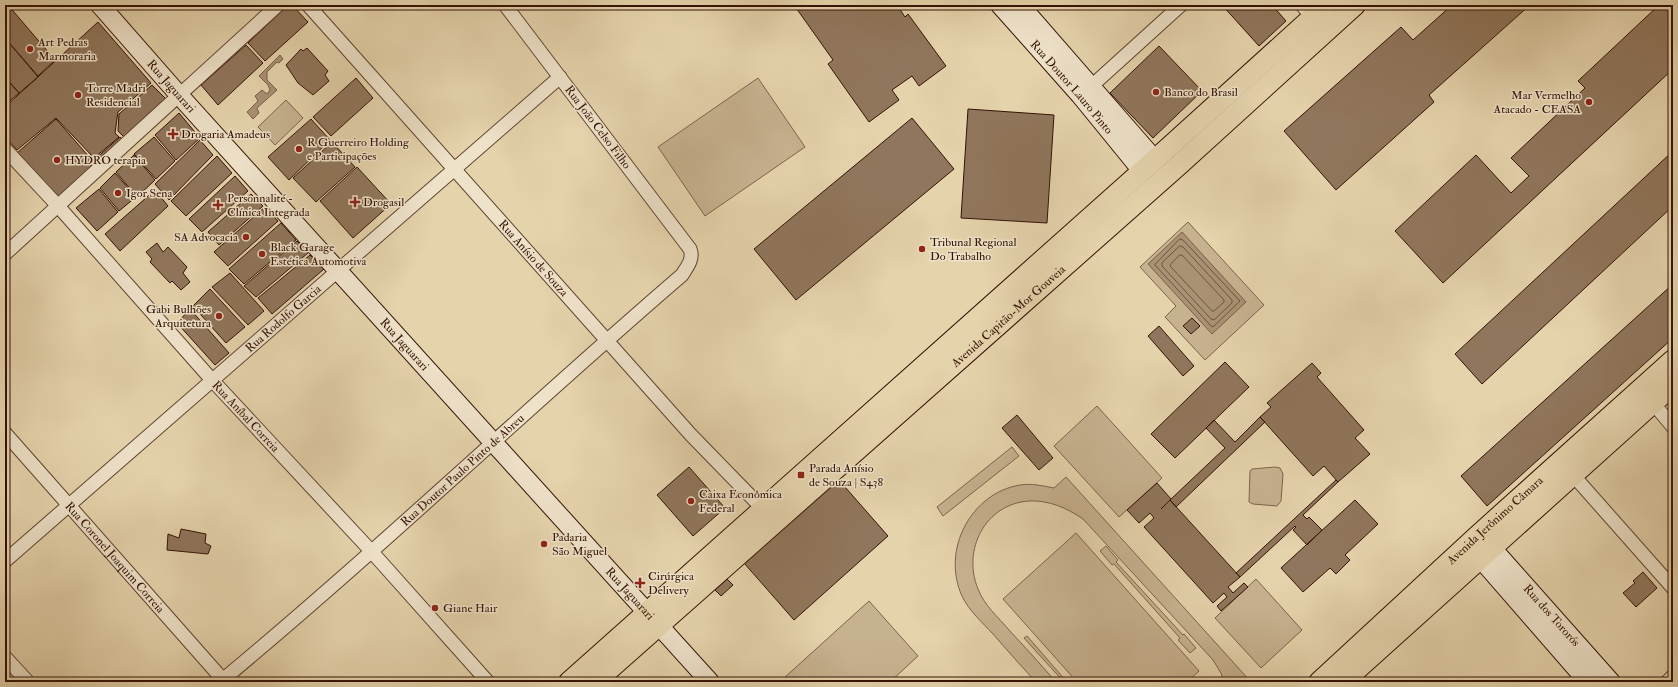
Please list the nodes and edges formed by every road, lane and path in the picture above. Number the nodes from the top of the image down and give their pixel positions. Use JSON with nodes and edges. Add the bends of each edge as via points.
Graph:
{"nodes":[{"id":1,"x":100,"y":5,"type":"edge"},
{"id":2,"x":278,"y":5,"type":"edge"},
{"id":3,"x":308,"y":5,"type":"edge"},
{"id":4,"x":505,"y":5,"type":"edge"},
{"id":5,"x":1000,"y":5,"type":"edge"},
{"id":6,"x":1020,"y":5,"type":"edge"},
{"id":7,"x":1181,"y":5,"type":"edge"},
{"id":8,"x":1355,"y":5,"type":"edge"},
{"id":9,"x":1313,"y":9,"type":"edge"},
{"id":10,"x":560,"y":77,"type":"junction"},
{"id":11,"x":1086,"y":91,"type":"junction"},
{"id":12,"x":179,"y":95,"type":"junction"},
{"id":13,"x":5,"y":149,"type":"edge"},
{"id":14,"x":1149,"y":165,"type":"junction"},
{"id":15,"x":454,"y":170,"type":"junction"},
{"id":16,"x":58,"y":206,"type":"junction"},
{"id":17,"x":1107,"y":228,"type":"junction"},
{"id":18,"x":1073,"y":233,"type":"junction"},
{"id":19,"x":690,"y":249,"type":"joint"},
{"id":20,"x":5,"y":254,"type":"edge"},
{"id":21,"x":338,"y":271,"type":"junction"},
{"id":22,"x":967,"y":327,"type":"junction"},
{"id":23,"x":606,"y":340,"type":"junction"},
{"id":24,"x":958,"y":359,"type":"junction"},
{"id":25,"x":1673,"y":360,"type":"edge"},
{"id":26,"x":212,"y":380,"type":"junction"},
{"id":27,"x":1673,"y":385,"type":"edge"},
{"id":28,"x":1653,"y":403,"type":"junction"},
{"id":29,"x":1673,"y":427,"type":"edge"},
{"id":30,"x":5,"y":433,"type":"edge"},
{"id":31,"x":492,"y":442,"type":"junction"},
{"id":32,"x":1573,"y":475,"type":"junction"},
{"id":33,"x":69,"y":505,"type":"junction"},
{"id":34,"x":763,"y":509,"type":"junction"},
{"id":35,"x":372,"y":552,"type":"junction"},
{"id":36,"x":1486,"y":553,"type":"junction"},
{"id":37,"x":5,"y":561,"type":"edge"},
{"id":38,"x":1673,"y":588,"type":"edge"},
{"id":39,"x":652,"y":619,"type":"junction"},
{"id":40,"x":5,"y":657,"type":"edge"},
{"id":41,"x":1585,"y":676,"type":"edge"},
{"id":42,"x":1673,"y":676,"type":"edge"},
{"id":43,"x":223,"y":681,"type":"edge"},
{"id":44,"x":28,"y":682,"type":"edge"},
{"id":45,"x":488,"y":682,"type":"edge"},
{"id":46,"x":569,"y":682,"type":"edge"},
{"id":47,"x":595,"y":682,"type":"edge"},
{"id":48,"x":710,"y":682,"type":"edge"},
{"id":49,"x":1319,"y":682,"type":"edge"},
{"id":50,"x":1343,"y":682,"type":"edge"},
{"id":51,"x":1611,"y":682,"type":"edge"},
{"id":52,"x":1667,"y":682,"type":"edge"}],
"edges":[{"from":1,"to":12,"type":"main road","name":"Rua Jaguarari"},
{"from":2,"to":12,"type":"street"},
{"from":3,"to":15,"type":"street","name":"Rua Anísio de Souza"},
{"from":4,"to":10,"type":"street","name":"Rua João Celso Filho"},
{"from":5,"to":11,"type":"main road","name":"Rua Doutor Lauro Pinto"},
{"from":6,"to":11,"type":"main road","name":"Rua Doutor Lauro Pinto"},
{"from":7,"to":11,"type":"street"},
{"from":8,"to":17,"type":"main road","name":"Avenida Capitão-Mor Gouveia"},
{"from":9,"to":14,"type":"main road","name":"Avenida Capitão-Mor Gouveia"},
{"from":10,"to":15,"type":"street","name":"Rua Rodolfo Garcia"},
{"from":10,"to":19,"type":"street","name":"Rua João Celso Filho"},
{"from":11,"to":14,"type":"main road","name":"Rua Doutor Lauro Pinto"},
{"from":12,"to":16,"type":"street"},
{"from":12,"to":21,"type":"main road","name":"Rua Jaguarari"},
{"from":13,"to":16,"type":"street","name":"Rua Aníbal Correia"},
{"from":14,"to":18,"type":"main road","name":"Avenida Capitão-Mor Gouveia"},
{"from":15,"to":21,"type":"street","name":"Rua Rodolfo Garcia"},
{"from":15,"to":23,"type":"street","name":"Rua Anísio de Souza"},
{"from":16,"to":20,"type":"street"},
{"from":16,"to":26,"type":"street","name":"Rua Aníbal Correia"},
{"from":17,"to":18,"type":"main road"},
{"from":17,"to":24,"type":"main road","name":"Avenida Capitão-Mor Gouveia"},
{"from":18,"to":22,"type":"main road","name":"Avenida Capitão-Mor Gouveia"},
{"from":19,"to":23,"type":"street","name":"Rua Doutor Paulo Pinto de Abreu","via":[[691,258],[682,275]]},
{"from":21,"to":26,"type":"street","name":"Rua Rodolfo Garcia"},
{"from":21,"to":31,"type":"main road","name":"Rua Jaguarari"},
{"from":22,"to":24,"type":"main road"},
{"from":22,"to":34,"type":"main road","name":"Avenida Capitão-Mor Gouveia"},
{"from":23,"to":31,"type":"street","name":"Rua Doutor Paulo Pinto de Abreu"},
{"from":23,"to":34,"type":"street","name":"Rua Anísio de Souza","via":[[691,435]]},
{"from":24,"to":39,"type":"main road","name":"Avenida Capitão-Mor Gouveia"},
{"from":25,"to":49,"type":"main road","name":"Avenida Jerônimo Câmara"},
{"from":26,"to":33,"type":"street","name":"Rua Rodolfo Garcia"},
{"from":26,"to":35,"type":"street","name":"Rua Aníbal Correia"},
{"from":27,"to":28,"type":"main road","name":"Avenida Jerônimo Câmara"},
{"from":28,"to":29,"type":"street"},
{"from":28,"to":32,"type":"main road","name":"Avenida Jerônimo Câmara"},
{"from":30,"to":33,"type":"street","name":"Rua Coronel Joaquim Correia"},
{"from":31,"to":35,"type":"street","name":"Rua Doutor Paulo Pinto de Abreu"},
{"from":31,"to":39,"type":"main road","name":"Rua Jaguarari"},
{"from":32,"to":36,"type":"main road","name":"Avenida Jerônimo Câmara"},
{"from":32,"to":38,"type":"street"},
{"from":33,"to":37,"type":"street","name":"Rua Rodolfo Garcia"},
{"from":33,"to":43,"type":"street","name":"Rua Coronel Joaquim Correia"},
{"from":34,"to":39,"type":"main road","name":"Avenida Capitão-Mor Gouveia"},
{"from":35,"to":43,"type":"street","name":"Rua Doutor Paulo Pinto de Abreu"},
{"from":35,"to":45,"type":"street","name":"Rua Aníbal Correia"},
{"from":36,"to":41,"type":"main road","name":"Rua dos Tororós"},
{"from":36,"to":50,"type":"main road","name":"Avenida Jerônimo Câmara"},
{"from":39,"to":46,"type":"main road"},
{"from":39,"to":47,"type":"main road"},
{"from":39,"to":48,"type":"main road","name":"Rua Jaguarari"},
{"from":40,"to":44,"type":"street"},
{"from":41,"to":51,"type":"main road","name":"Rua dos Tororós"},
{"from":42,"to":52,"type":"street"}]}
